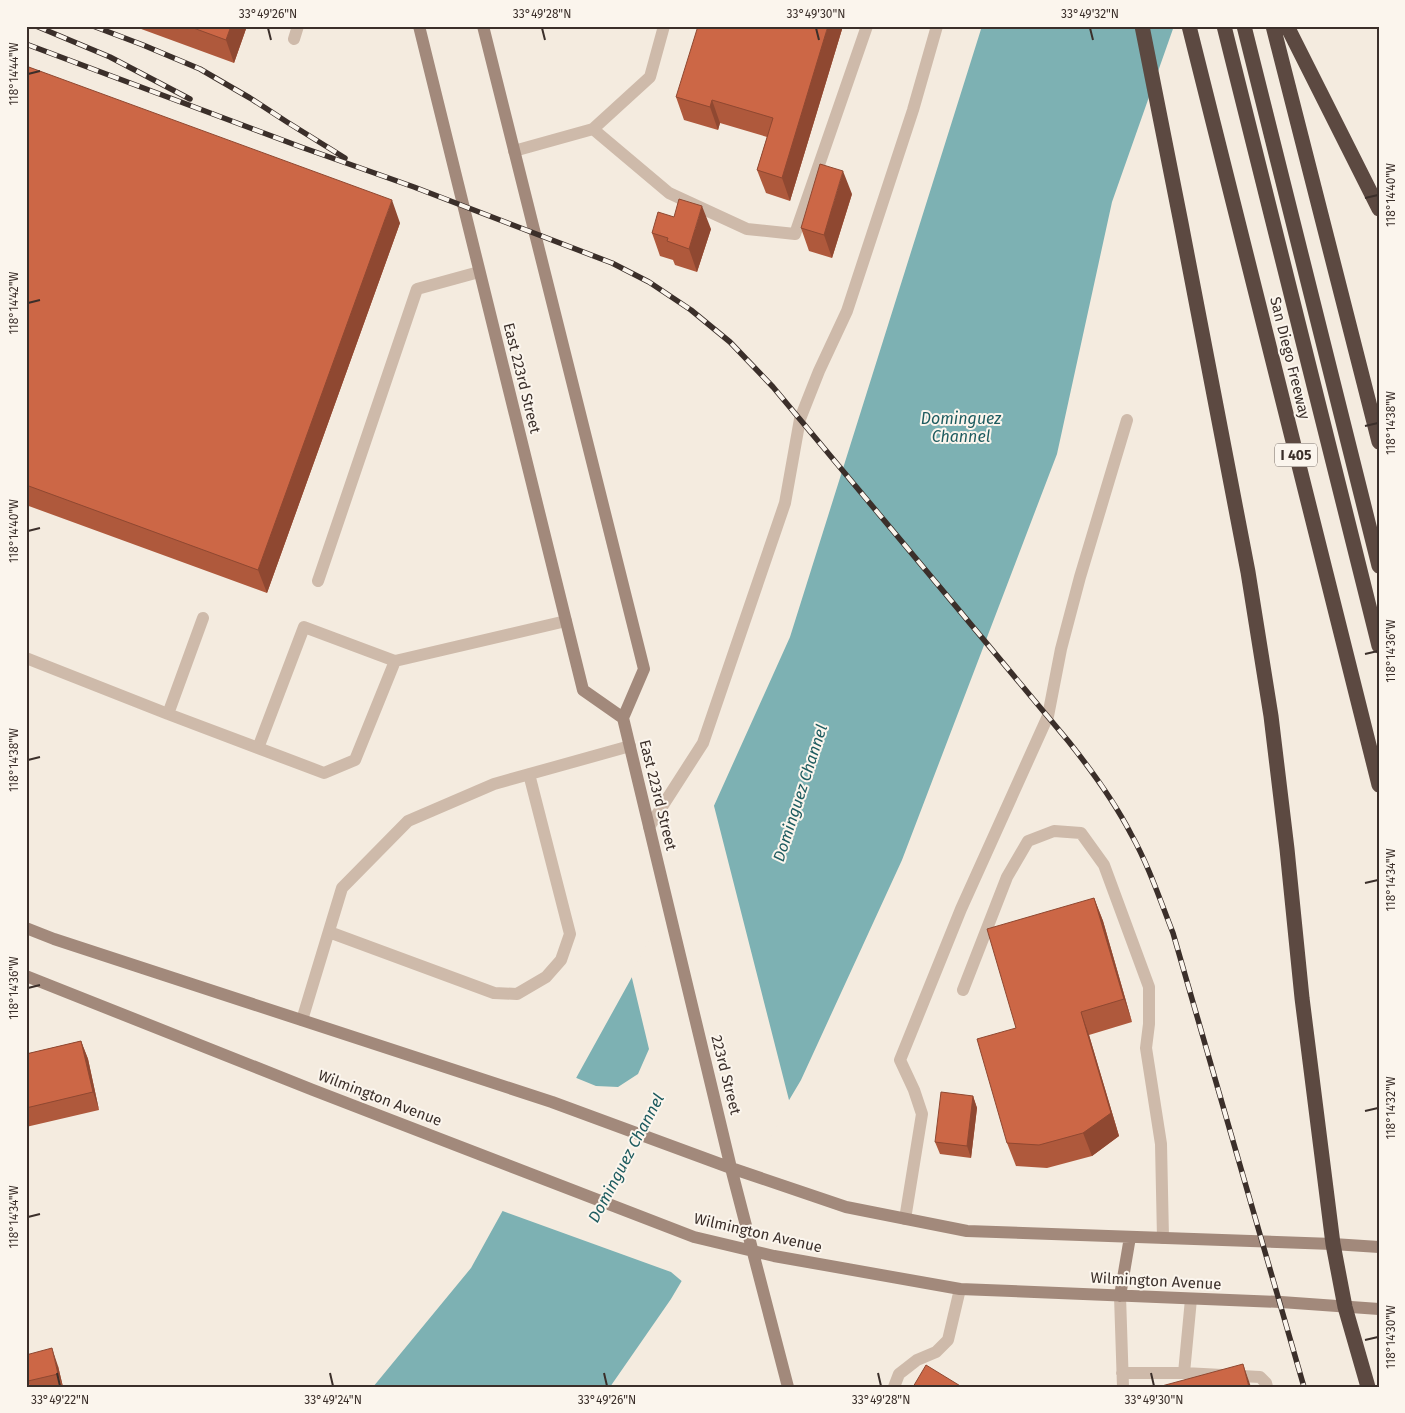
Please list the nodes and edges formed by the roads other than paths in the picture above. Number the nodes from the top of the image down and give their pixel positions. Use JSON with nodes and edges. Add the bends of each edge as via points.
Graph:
{"nodes":[{"id":1,"x":419,"y":26,"type":"edge"},
{"id":2,"x":483,"y":26,"type":"edge"},
{"id":3,"x":664,"y":26,"type":"edge"},
{"id":4,"x":867,"y":26,"type":"edge"},
{"id":5,"x":937,"y":26,"type":"edge"},
{"id":6,"x":1142,"y":26,"type":"edge"},
{"id":7,"x":1189,"y":26,"type":"edge"},
{"id":8,"x":1224,"y":26,"type":"edge"},
{"id":9,"x":1273,"y":26,"type":"edge"},
{"id":10,"x":1287,"y":26,"type":"edge"},
{"id":11,"x":1244,"y":27,"type":"edge"},
{"id":12,"x":593,"y":129,"type":"junction"},
{"id":13,"x":514,"y":151,"type":"junction"},
{"id":14,"x":1379,"y":209,"type":"edge"},
{"id":15,"x":479,"y":272,"type":"junction"},
{"id":16,"x":1128,"y":420,"type":"dead end"},
{"id":17,"x":1379,"y":442,"type":"edge"},
{"id":18,"x":1379,"y":566,"type":"edge"},
{"id":19,"x":318,"y":581,"type":"dead end"},
{"id":20,"x":203,"y":618,"type":"dead end"},
{"id":21,"x":566,"y":621,"type":"junction"},
{"id":22,"x":1379,"y":646,"type":"edge"},
{"id":23,"x":26,"y":658,"type":"edge"},
{"id":24,"x":396,"y":661,"type":"junction"},
{"id":25,"x":168,"y":714,"type":"junction"},
{"id":26,"x":622,"y":718,"type":"junction"},
{"id":27,"x":630,"y":746,"type":"junction"},
{"id":28,"x":258,"y":748,"type":"junction"},
{"id":29,"x":529,"y":774,"type":"junction"},
{"id":30,"x":1379,"y":785,"type":"edge"},
{"id":31,"x":649,"y":827,"type":"junction"},
{"id":32,"x":662,"y":879,"type":"joint"},
{"id":33,"x":26,"y":928,"type":"edge"},
{"id":34,"x":329,"y":932,"type":"junction"},
{"id":35,"x":26,"y":976,"type":"edge"},
{"id":36,"x":963,"y":990,"type":"dead end"},
{"id":37,"x":302,"y":1020,"type":"junction"},
{"id":38,"x":731,"y":1168,"type":"junction"},
{"id":39,"x":905,"y":1219,"type":"junction"},
{"id":40,"x":1130,"y":1237,"type":"junction"},
{"id":41,"x":1163,"y":1238,"type":"junction"},
{"id":42,"x":1333,"y":1244,"type":"junction"},
{"id":43,"x":1379,"y":1247,"type":"edge"},
{"id":44,"x":754,"y":1252,"type":"junction"},
{"id":45,"x":960,"y":1289,"type":"junction"},
{"id":46,"x":1120,"y":1296,"type":"junction"},
{"id":47,"x":1191,"y":1299,"type":"junction"},
{"id":48,"x":1345,"y":1306,"type":"junction"},
{"id":49,"x":1379,"y":1309,"type":"edge"},
{"id":50,"x":1122,"y":1373,"type":"junction"},
{"id":51,"x":1184,"y":1373,"type":"junction"},
{"id":52,"x":788,"y":1387,"type":"edge"},
{"id":53,"x":894,"y":1387,"type":"edge"},
{"id":54,"x":1123,"y":1387,"type":"edge"},
{"id":55,"x":1267,"y":1387,"type":"edge"},
{"id":56,"x":1368,"y":1387,"type":"edge"}],
"edges":[{"from":1,"to":15,"type":"main road","name":"East 223rd Street"},
{"from":2,"to":13,"type":"main road"},
{"from":3,"to":12,"type":"lane","via":[[650,77]]},
{"from":4,"to":12,"type":"lane","via":[[795,234],[747,229],[669,193]]},
{"from":5,"to":31,"type":"lane","via":[[847,311],[800,419],[785,503],[703,743]]},
{"from":6,"to":42,"type":"highway","via":[[1248,572],[1271,716]]},
{"from":7,"to":30,"type":"highway","name":"San Diego Freeway","number":"I 405"},
{"from":8,"to":22,"type":"highway"},
{"from":9,"to":17,"type":"highway"},
{"from":10,"to":14,"type":"highway"},
{"from":11,"to":18,"type":"highway"},
{"from":12,"to":13,"type":"lane"},
{"from":13,"to":26,"type":"main road","via":[[644,669]]},
{"from":15,"to":19,"type":"lane","via":[[417,289]]},
{"from":15,"to":21,"type":"main road","name":"East 223rd Street"},
{"from":16,"to":39,"type":"lane","via":[[1080,577],[1048,716],[961,909],[900,1060],[922,1114]]},
{"from":20,"to":25,"type":"lane"},
{"from":21,"to":24,"type":"lane"},
{"from":21,"to":26,"type":"main road","name":"East 223rd Street","via":[[583,690]]},
{"from":23,"to":25,"type":"lane"},
{"from":24,"to":28,"type":"lane","via":[[354,760],[324,773]]},
{"from":24,"to":28,"type":"lane","via":[[304,627]]},
{"from":25,"to":28,"type":"lane"},
{"from":26,"to":27,"type":"main road","name":"East 223rd Street"},
{"from":27,"to":29,"type":"lane"},
{"from":27,"to":31,"type":"main road","name":"East 223rd Street"},
{"from":29,"to":34,"type":"lane","via":[[494,784],[408,821],[342,888]]},
{"from":29,"to":34,"type":"lane","via":[[570,934],[562,960],[546,977],[517,994],[494,993]]},
{"from":31,"to":32,"type":"main road","name":"East 223rd Street"},
{"from":32,"to":38,"type":"main road","name":"223rd Street"},
{"from":33,"to":37,"type":"main road"},
{"from":34,"to":37,"type":"lane"},
{"from":35,"to":44,"type":"main road","name":"Wilmington Avenue","via":[[694,1237]]},
{"from":36,"to":41,"type":"lane","via":[[1007,877],[1028,841],[1054,830],[1081,833],[1104,866],[1149,986],[1146,1048],[1161,1144]]},
{"from":37,"to":38,"type":"main road","via":[[552,1102]]},
{"from":38,"to":39,"type":"main road","via":[[846,1207]]},
{"from":38,"to":44,"type":"main road","name":"223rd Street"},
{"from":39,"to":40,"type":"main road","via":[[967,1231]]},
{"from":40,"to":41,"type":"main road"},
{"from":40,"to":46,"type":"main road"},
{"from":41,"to":42,"type":"main road"},
{"from":42,"to":43,"type":"main road"},
{"from":42,"to":48,"type":"highway"},
{"from":44,"to":45,"type":"main road","name":"Wilmington Avenue"},
{"from":44,"to":52,"type":"main road","name":"223rd Street"},
{"from":45,"to":46,"type":"main road","name":"Wilmington Avenue"},
{"from":45,"to":53,"type":"lane","via":[[948,1340],[936,1352],[899,1374]]},
{"from":46,"to":47,"type":"main road","name":"Wilmington Avenue"},
{"from":46,"to":50,"type":"lane"},
{"from":47,"to":48,"type":"main road","name":"Wilmington Avenue"},
{"from":47,"to":51,"type":"lane"},
{"from":48,"to":49,"type":"main road","name":"Wilmington Avenue"},
{"from":48,"to":56,"type":"highway"},
{"from":50,"to":51,"type":"lane"},
{"from":50,"to":54,"type":"lane"},
{"from":51,"to":55,"type":"lane","via":[[1260,1377]]}]}
